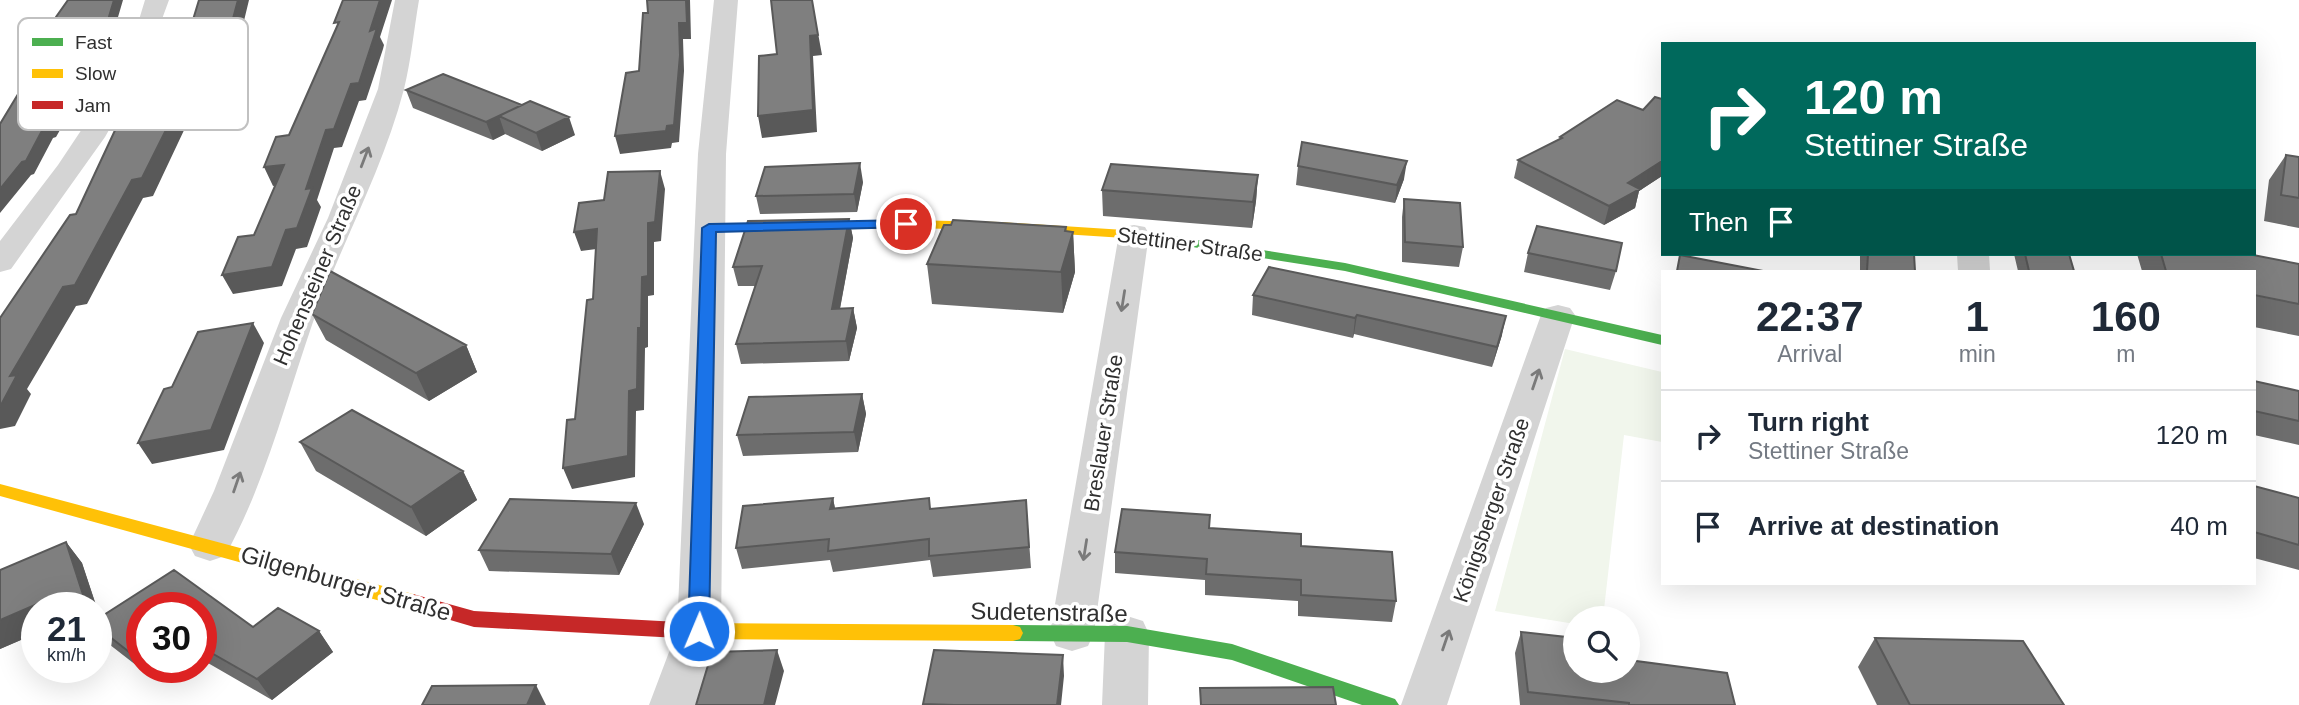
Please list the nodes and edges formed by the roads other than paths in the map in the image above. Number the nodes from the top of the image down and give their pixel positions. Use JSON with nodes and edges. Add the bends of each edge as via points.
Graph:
{"nodes":[{"id":1,"x":157,"y":0,"type":"edge"},
{"id":2,"x":407,"y":0,"type":"edge"},
{"id":3,"x":726,"y":0,"type":"edge"},
{"id":4,"x":152,"y":18,"type":"edge"},
{"id":5,"x":94,"y":130,"type":"edge"},
{"id":6,"x":709,"y":228,"type":"junction"},
{"id":7,"x":1134,"y":234,"type":"junction"},
{"id":8,"x":0,"y":262,"type":"edge"},
{"id":9,"x":1558,"y":315,"type":"junction"},
{"id":10,"x":1661,"y":340,"type":"edge"},
{"id":11,"x":0,"y":490,"type":"edge"},
{"id":12,"x":209,"y":545,"type":"junction"},
{"id":13,"x":699,"y":631,"type":"junction"},
{"id":14,"x":1072,"y":633,"type":"junction"},
{"id":15,"x":1126,"y":634,"type":"junction"},
{"id":16,"x":672,"y":705,"type":"edge"},
{"id":17,"x":1125,"y":705,"type":"edge"},
{"id":18,"x":1388,"y":705,"type":"edge"},
{"id":19,"x":1424,"y":705,"type":"edge"}],
"edges":[{"from":1,"to":4,"type":"street"},
{"from":12,"to":2,"type":"street","name":"Hohensteiner Straße","one_way":true,"via":[[391,89]]},
{"from":3,"to":6,"type":"street"},
{"from":5,"to":8,"type":"street"},
{"from":6,"to":7,"type":"street","name":"Stettiner Straße","via":[[906,224]]},
{"from":6,"to":13,"type":"street"},
{"from":7,"to":9,"type":"street","name":"Stettiner Straße","via":[[1345,267]]},
{"from":7,"to":14,"type":"street","name":"Breslauer Straße","one_way":true},
{"from":9,"to":10,"type":"street","name":"Stettiner Straße"},
{"from":19,"to":9,"type":"street","name":"Königsberger Straße","one_way":true},
{"from":11,"to":12,"type":"street","name":"Gilgenburger Straße"},
{"from":12,"to":13,"type":"street","name":"Gilgenburger Straße","via":[[474,619]]},
{"from":13,"to":14,"type":"street","name":"Sudetenstraße"},
{"from":13,"to":16,"type":"street"},
{"from":14,"to":15,"type":"street","name":"Sudetenstraße"},
{"from":15,"to":17,"type":"street"},
{"from":15,"to":18,"type":"street","name":"Sudetenstraße","via":[[1232,652]]}]}
